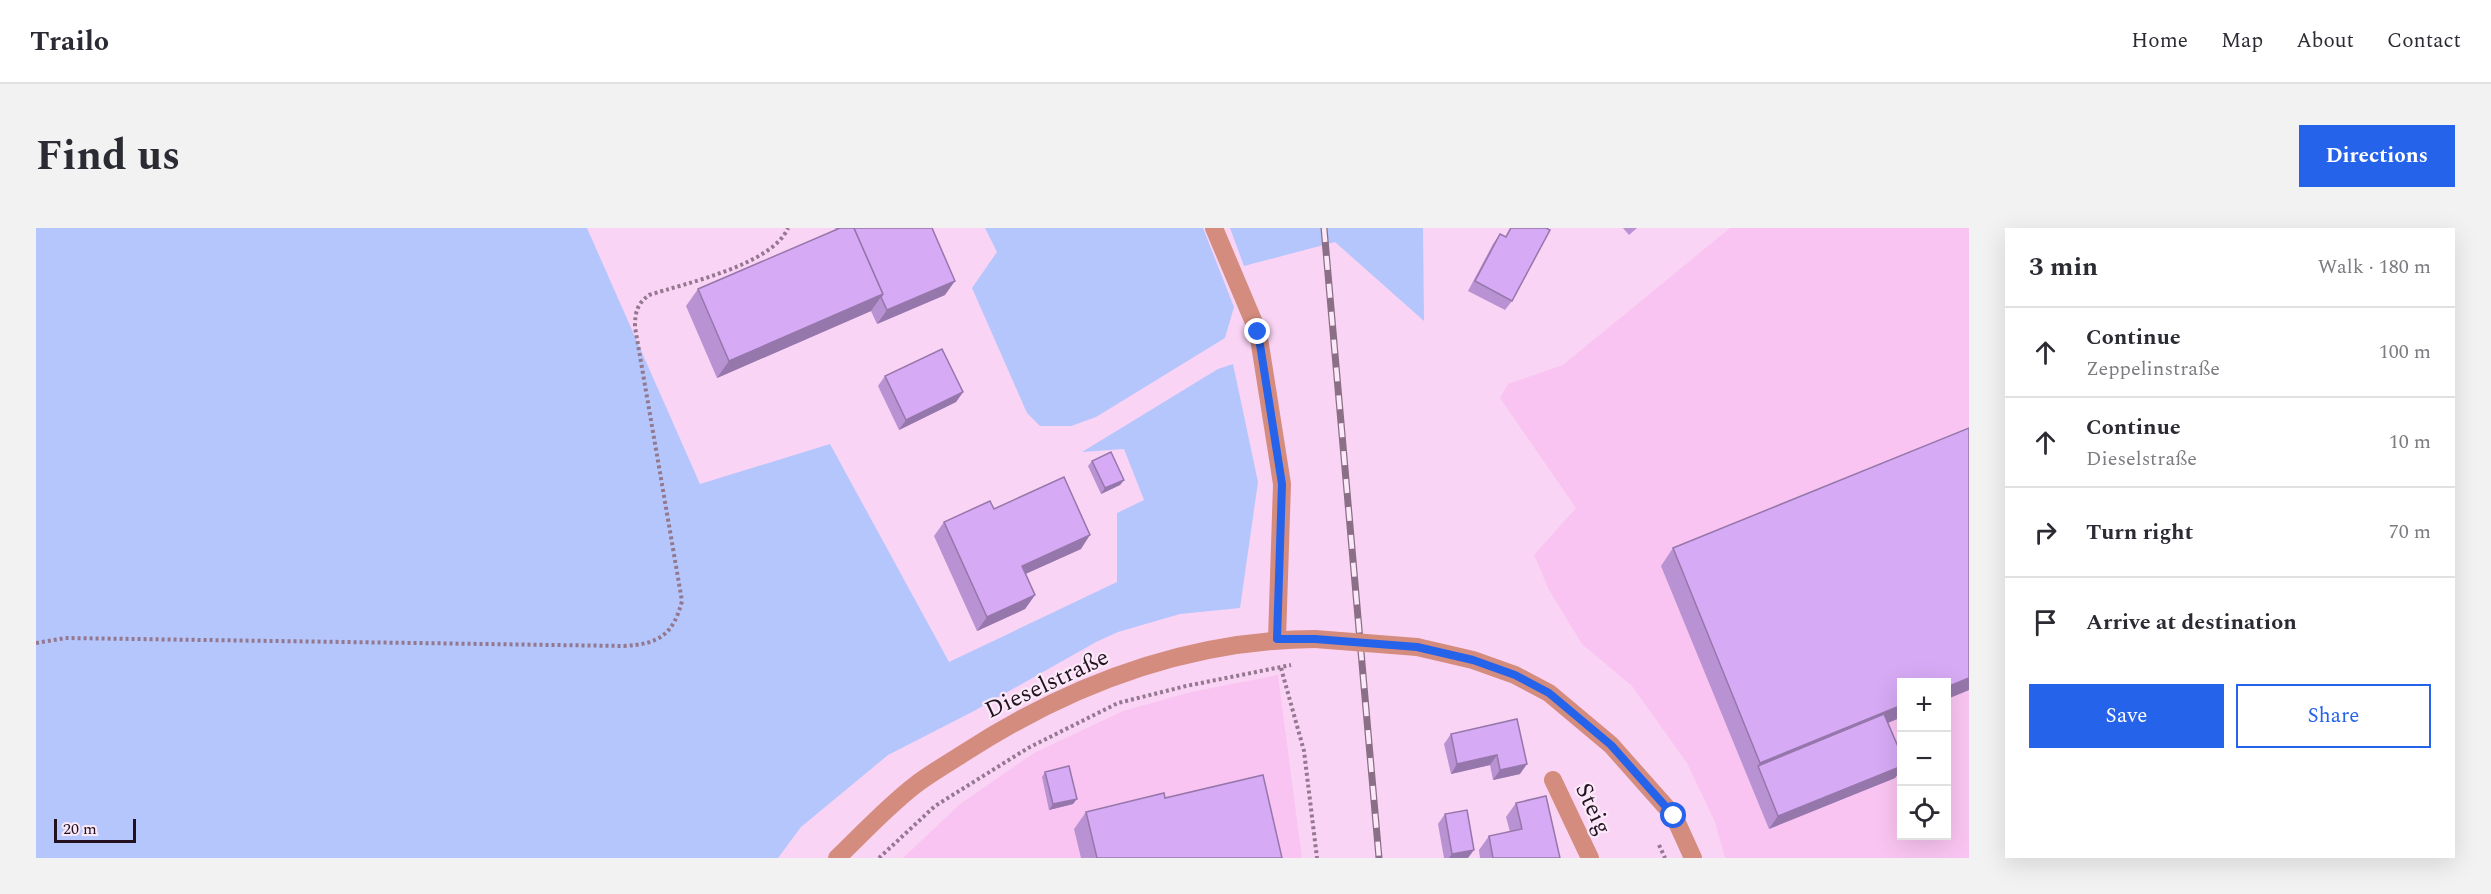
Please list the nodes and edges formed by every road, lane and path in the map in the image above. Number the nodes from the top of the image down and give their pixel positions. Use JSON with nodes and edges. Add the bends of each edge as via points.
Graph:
{"nodes":[{"id":1,"x":788,"y":228,"type":"edge"},
{"id":2,"x":1215,"y":228,"type":"edge"},
{"id":3,"x":1277,"y":639,"type":"junction"},
{"id":4,"x":36,"y":643,"type":"edge"},
{"id":5,"x":1299,"y":664,"type":"dead end"},
{"id":6,"x":1281,"y":668,"type":"junction"},
{"id":7,"x":1553,"y":780,"type":"dead end"},
{"id":8,"x":1656,"y":838,"type":"dead end"},
{"id":9,"x":837,"y":858,"type":"edge"},
{"id":10,"x":879,"y":858,"type":"edge"},
{"id":11,"x":1317,"y":858,"type":"edge"},
{"id":12,"x":1590,"y":858,"type":"edge"},
{"id":13,"x":1665,"y":858,"type":"edge"},
{"id":14,"x":1693,"y":858,"type":"edge"}],
"edges":[{"from":1,"to":4,"type":"path","via":[[783,238],[746,264],[649,295],[639,303],[635,327],[682,601],[677,620],[669,632],[657,639],[624,646],[64,638]]},
{"from":2,"to":3,"type":"street","via":[[1258,332],[1282,484]]},
{"from":3,"to":9,"type":"street","name":"Dieselstraße","via":[[1178,656],[1092,684],[1009,724],[914,786]]},
{"from":3,"to":14,"type":"street","name":"Dieselstraße","bridge":true,"via":[[1417,647],[1515,675],[1549,693],[1611,745],[1674,816]]},
{"from":5,"to":6,"type":"path"},
{"from":6,"to":10,"type":"path","via":[[1118,703],[1028,748],[934,806]]},
{"from":6,"to":11,"type":"path","via":[[1304,751]]},
{"from":7,"to":12,"type":"street","name":"Steig"},
{"from":8,"to":13,"type":"path"}]}
